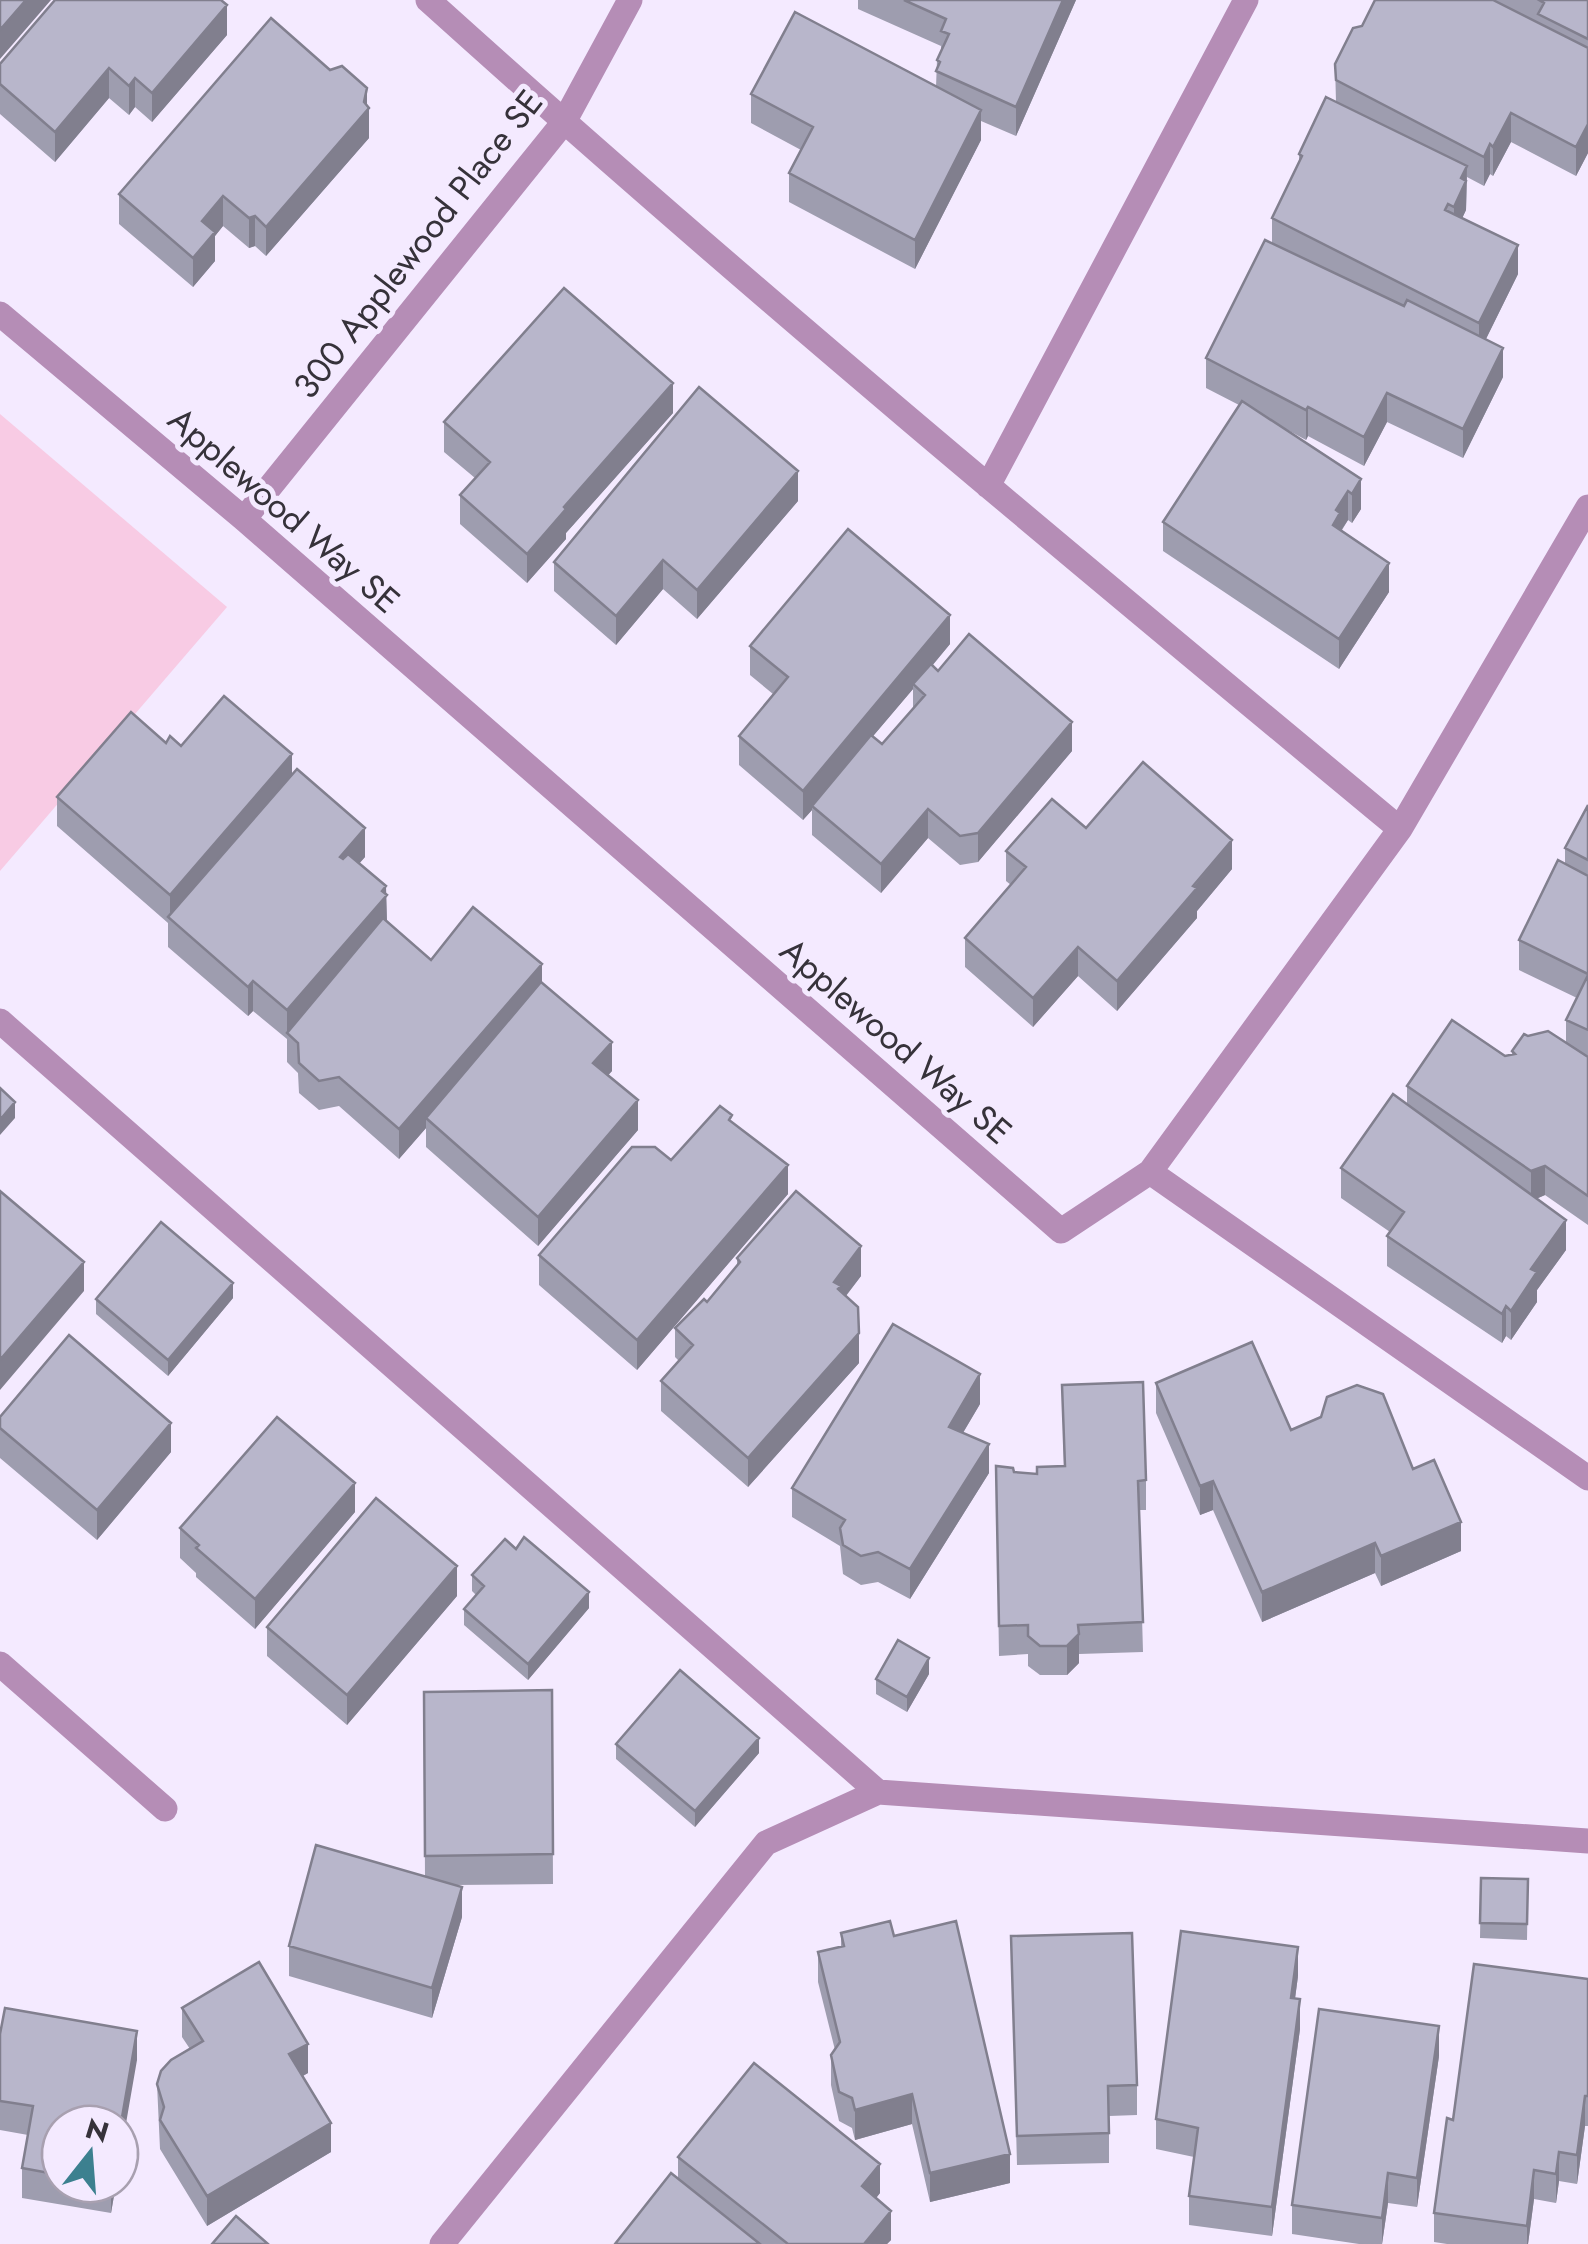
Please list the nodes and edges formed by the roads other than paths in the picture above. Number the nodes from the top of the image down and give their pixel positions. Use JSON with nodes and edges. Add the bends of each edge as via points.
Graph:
{"nodes":[{"id":1,"x":428,"y":0,"type":"edge"},
{"id":2,"x":630,"y":0,"type":"edge"},
{"id":3,"x":1246,"y":0,"type":"edge"},
{"id":4,"x":564,"y":122,"type":"junction"},
{"id":5,"x":0,"y":314,"type":"edge"},
{"id":6,"x":988,"y":486,"type":"junction"},
{"id":7,"x":1588,"y":507,"type":"edge"},
{"id":8,"x":244,"y":519,"type":"junction"},
{"id":9,"x":1400,"y":828,"type":"junction"},
{"id":10,"x":0,"y":1021,"type":"edge"},
{"id":11,"x":1150,"y":1172,"type":"junction"},
{"id":12,"x":1588,"y":1478,"type":"edge"},
{"id":13,"x":0,"y":1664,"type":"edge"},
{"id":14,"x":878,"y":1792,"type":"junction"},
{"id":15,"x":165,"y":1809,"type":"dead end"},
{"id":16,"x":1588,"y":1841,"type":"edge"},
{"id":17,"x":442,"y":2244,"type":"edge"}],
"edges":[{"from":1,"to":4,"type":"street"},
{"from":2,"to":4,"type":"street","name":"300 Applewood Place SE"},
{"from":3,"to":6,"type":"street"},
{"from":4,"to":6,"type":"street"},
{"from":4,"to":8,"type":"street","name":"300 Applewood Place SE"},
{"from":5,"to":8,"type":"street","name":"Applewood Way SE"},
{"from":6,"to":9,"type":"street"},
{"from":7,"to":9,"type":"street","name":"Applewood Way SE"},
{"from":8,"to":11,"type":"street","name":"Applewood Way SE","via":[[1061,1231]]},
{"from":9,"to":11,"type":"street","name":"Applewood Way SE"},
{"from":10,"to":14,"type":"street"},
{"from":11,"to":12,"type":"street"},
{"from":13,"to":15,"type":"street"},
{"from":14,"to":16,"type":"street"},
{"from":14,"to":17,"type":"street","via":[[766,1843]]}]}
